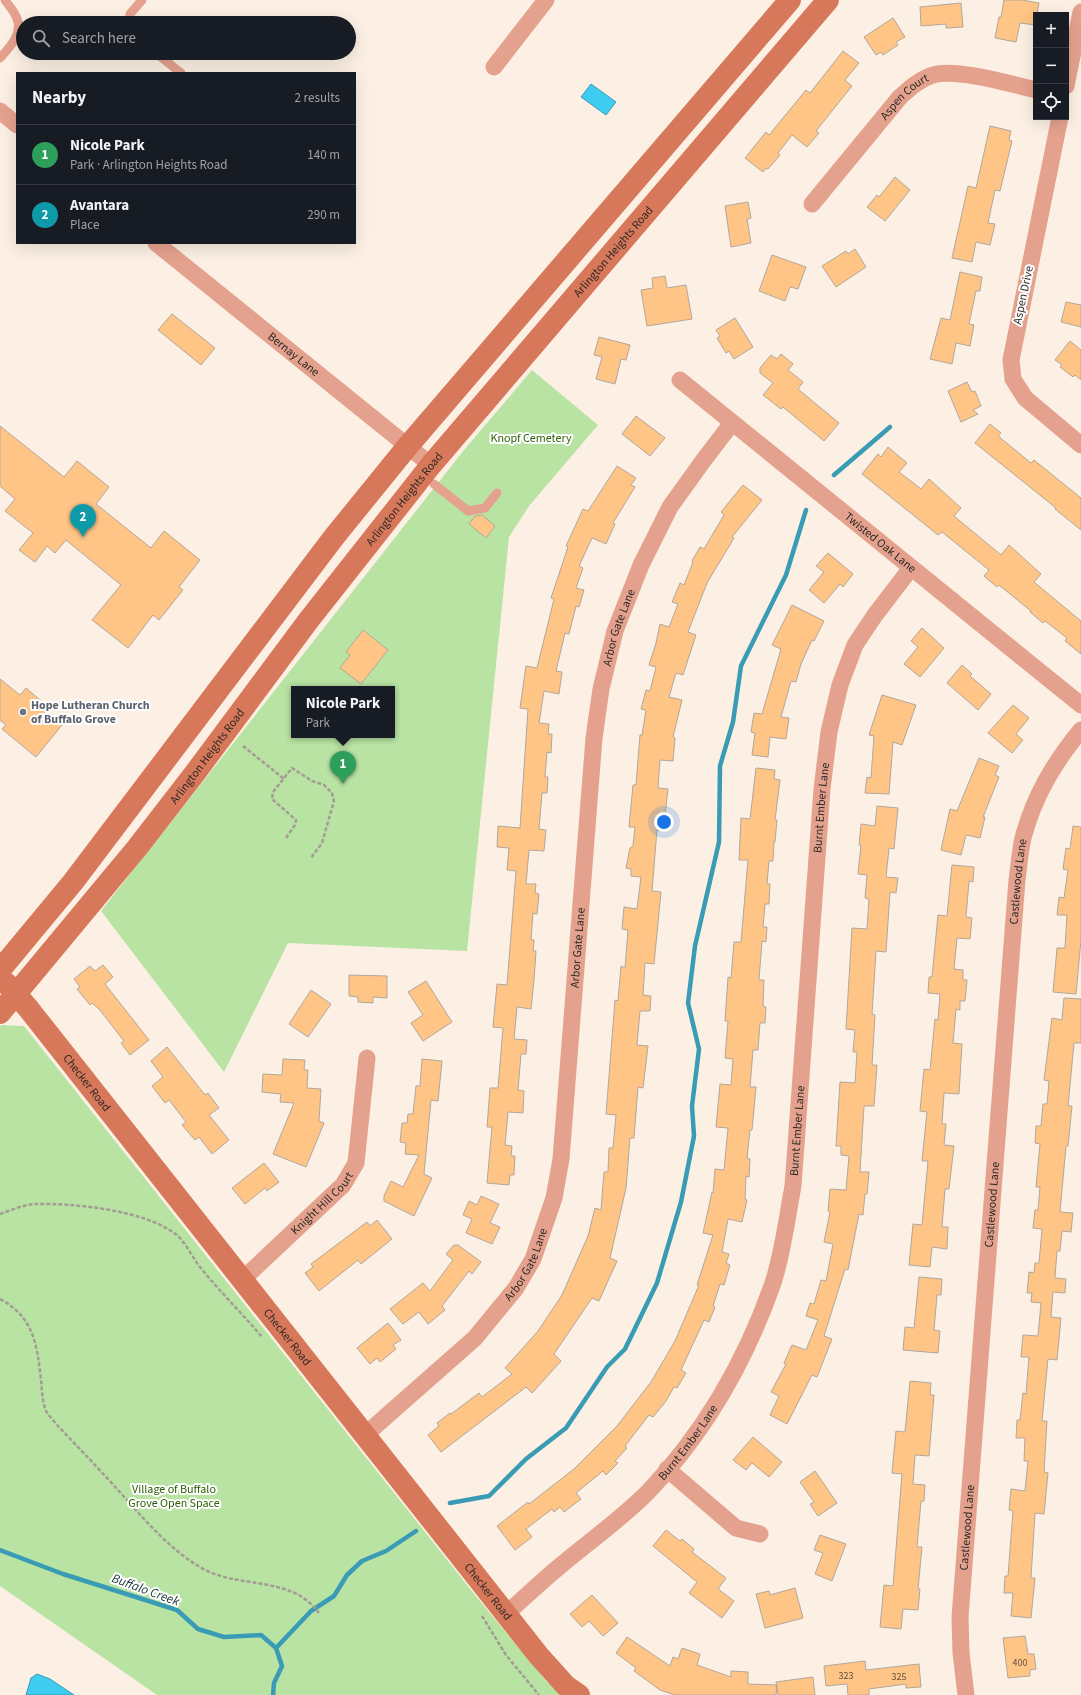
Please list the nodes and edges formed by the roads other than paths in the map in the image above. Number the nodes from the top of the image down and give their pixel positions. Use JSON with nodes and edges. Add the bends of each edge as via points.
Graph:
{"nodes":[{"id":1,"x":5,"y":0,"type":"edge"},
{"id":2,"x":142,"y":0,"type":"edge"},
{"id":3,"x":546,"y":0,"type":"edge"},
{"id":4,"x":790,"y":0,"type":"edge"},
{"id":5,"x":828,"y":0,"type":"edge"},
{"id":6,"x":1081,"y":12,"type":"edge"},
{"id":7,"x":130,"y":16,"type":"edge"},
{"id":8,"x":16,"y":17,"type":"edge"},
{"id":9,"x":16,"y":36,"type":"edge"},
{"id":10,"x":0,"y":58,"type":"edge"},
{"id":11,"x":165,"y":60,"type":"edge"},
{"id":12,"x":494,"y":67,"type":"dead end"},
{"id":13,"x":180,"y":72,"type":"edge"},
{"id":14,"x":1066,"y":84,"type":"edge"},
{"id":15,"x":1033,"y":89,"type":"edge"},
{"id":16,"x":0,"y":111,"type":"edge"},
{"id":17,"x":1059,"y":120,"type":"edge"},
{"id":18,"x":16,"y":124,"type":"edge"},
{"id":19,"x":812,"y":204,"type":"dead end"},
{"id":20,"x":157,"y":244,"type":"edge"},
{"id":21,"x":680,"y":380,"type":"dead end"},
{"id":22,"x":732,"y":423,"type":"junction"},
{"id":23,"x":1081,"y":445,"type":"edge"},
{"id":24,"x":407,"y":447,"type":"junction"},
{"id":25,"x":432,"y":474,"type":"junction"},
{"id":26,"x":497,"y":492,"type":"dead end"},
{"id":27,"x":911,"y":568,"type":"junction"},
{"id":28,"x":1081,"y":705,"type":"edge"},
{"id":29,"x":1081,"y":730,"type":"edge"},
{"id":30,"x":0,"y":970,"type":"edge"},
{"id":31,"x":0,"y":976,"type":"edge"},
{"id":32,"x":16,"y":994,"type":"junction"},
{"id":33,"x":0,"y":1013,"type":"edge"},
{"id":34,"x":367,"y":1058,"type":"dead end"},
{"id":35,"x":242,"y":1280,"type":"junction"},
{"id":36,"x":365,"y":1435,"type":"junction"},
{"id":37,"x":667,"y":1469,"type":"junction"},
{"id":38,"x":760,"y":1534,"type":"dead end"},
{"id":39,"x":506,"y":1614,"type":"junction"},
{"id":40,"x":579,"y":1695,"type":"edge"},
{"id":41,"x":966,"y":1695,"type":"edge"}],
"edges":[{"from":1,"to":8,"type":"lane"},
{"from":2,"to":7,"type":"lane"},
{"from":3,"to":12,"type":"street"},
{"from":4,"to":24,"type":"main road"},
{"from":5,"to":25,"type":"main road","name":"Arlington Heights Road"},
{"from":6,"to":14,"type":"street"},
{"from":9,"to":10,"type":"lane"},
{"from":11,"to":13,"type":"lane"},
{"from":15,"to":19,"type":"street","name":"Aspen Court","via":[[956,73],[934,74],[916,82],[900,97]]},
{"from":16,"to":18,"type":"street"},
{"from":17,"to":23,"type":"street","name":"Aspen Drive","via":[[1011,360],[1013,379],[1025,398]]},
{"from":20,"to":24,"type":"street","name":"Bernay Lane"},
{"from":21,"to":22,"type":"street","name":"Twisted Oak Lane"},
{"from":22,"to":27,"type":"street","name":"Twisted Oak Lane"},
{"from":22,"to":36,"type":"street","name":"Arbor Gate Lane","via":[[670,507],[641,565],[615,631],[601,688],[594,738],[562,1159],[554,1198],[533,1259],[516,1288],[475,1338]]},
{"from":24,"to":25,"type":"street","name":"Bernay Lane"},
{"from":24,"to":30,"type":"main road","via":[[334,537],[73,882]]},
{"from":25,"to":26,"type":"lane","via":[[468,511],[485,508]]},
{"from":25,"to":32,"type":"main road","name":"Arlington Heights Road","via":[[313,615],[137,848]]},
{"from":27,"to":28,"type":"street","name":"Twisted Oak Lane"},
{"from":27,"to":37,"type":"street","name":"Burnt Ember Lane","via":[[855,645],[840,685],[829,732],[822,789],[793,1186],[773,1282],[725,1390]]},
{"from":29,"to":41,"type":"street","name":"Castlewood Lane","via":[[1061,755],[1042,786],[1023,839],[1017,880],[960,1616],[960,1653]]},
{"from":31,"to":32,"type":"main road","name":"Checker Road"},
{"from":32,"to":33,"type":"main road","name":"Arlington Heights Road"},
{"from":32,"to":35,"type":"main road","name":"Checker Road"},
{"from":34,"to":35,"type":"street","name":"Knight Hill Court","via":[[356,1163],[343,1185]]},
{"from":35,"to":36,"type":"main road","name":"Checker Road"},
{"from":36,"to":39,"type":"main road","name":"Checker Road"},
{"from":37,"to":38,"type":"street","via":[[736,1528]]},
{"from":37,"to":39,"type":"street","name":"Burnt Ember Lane","via":[[619,1519]]},
{"from":39,"to":40,"type":"main road","name":"Checker Road","via":[[566,1686]]}]}
